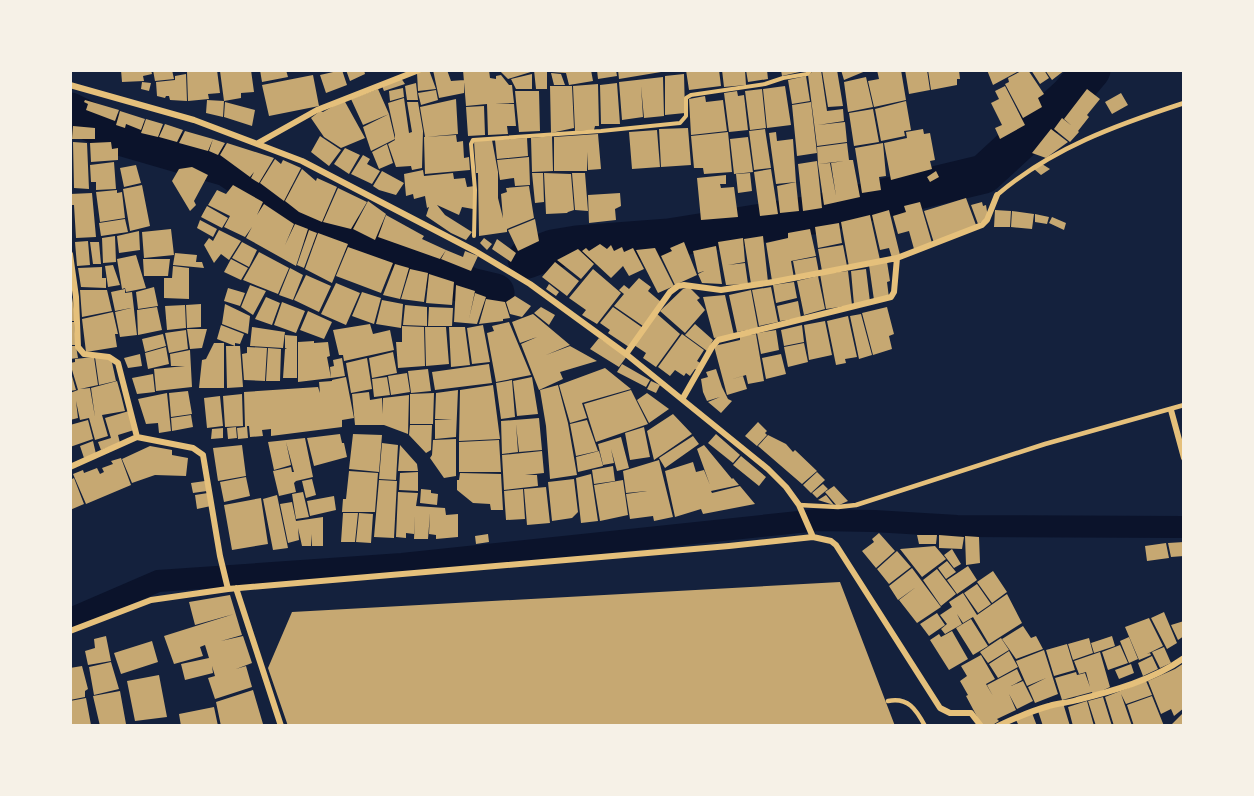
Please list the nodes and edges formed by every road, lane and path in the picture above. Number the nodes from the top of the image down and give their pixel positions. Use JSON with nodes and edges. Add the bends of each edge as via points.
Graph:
{"nodes":[{"id":1,"x":419,"y":70,"type":"edge"},
{"id":2,"x":811,"y":70,"type":"edge"},
{"id":3,"x":70,"y":85,"type":"edge"},
{"id":4,"x":1184,"y":104,"type":"edge"},
{"id":5,"x":258,"y":143,"type":"junction"},
{"id":6,"x":997,"y":195,"type":"joint"},
{"id":7,"x":475,"y":251,"type":"junction"},
{"id":8,"x":70,"y":254,"type":"edge"},
{"id":9,"x":897,"y":258,"type":"junction"},
{"id":10,"x":626,"y":354,"type":"junction"},
{"id":11,"x":683,"y":398,"type":"junction"},
{"id":12,"x":1184,"y":405,"type":"edge"},
{"id":13,"x":1171,"y":410,"type":"junction"},
{"id":14,"x":137,"y":437,"type":"junction"},
{"id":15,"x":1184,"y":458,"type":"edge"},
{"id":16,"x":70,"y":467,"type":"edge"},
{"id":17,"x":799,"y":506,"type":"junction"},
{"id":18,"x":813,"y":537,"type":"junction"},
{"id":19,"x":236,"y":588,"type":"junction"},
{"id":20,"x":228,"y":589,"type":"junction"},
{"id":21,"x":70,"y":631,"type":"edge"},
{"id":22,"x":1184,"y":658,"type":"edge"},
{"id":23,"x":888,"y":701,"type":"dead end"},
{"id":24,"x":281,"y":726,"type":"edge"},
{"id":25,"x":925,"y":726,"type":"edge"},
{"id":26,"x":981,"y":726,"type":"edge"},
{"id":27,"x":998,"y":726,"type":"edge"}],
"edges":[{"from":1,"to":5,"type":"street","via":[[317,110]]},
{"from":2,"to":7,"type":"path","via":[[765,84],[691,94],[686,98],[686,116],[680,123],[473,140]]},
{"from":3,"to":5,"type":"street","via":[[194,120]]},
{"from":4,"to":6,"type":"lane","via":[[1092,135]]},
{"from":5,"to":7,"type":"street","via":[[302,161]]},
{"from":6,"to":9,"type":"street","via":[[982,225]]},
{"from":7,"to":10,"type":"street","via":[[530,284]]},
{"from":8,"to":14,"type":"street","via":[[78,346],[84,354],[109,357],[118,363]]},
{"from":9,"to":10,"type":"street","via":[[721,290],[680,286],[670,292]]},
{"from":9,"to":11,"type":"street","via":[[894,292],[887,300],[718,340]]},
{"from":10,"to":11,"type":"street"},
{"from":11,"to":17,"type":"street","via":[[768,469]]},
{"from":12,"to":13,"type":"lane"},
{"from":13,"to":15,"type":"street"},
{"from":13,"to":17,"type":"lane","via":[[1045,444],[856,505]]},
{"from":14,"to":16,"type":"street"},
{"from":14,"to":20,"type":"street","via":[[193,448],[203,455]]},
{"from":17,"to":18,"type":"street"},
{"from":18,"to":19,"type":"street"},
{"from":18,"to":26,"type":"street","via":[[831,541],[846,561],[940,708],[950,713],[970,713]]},
{"from":19,"to":20,"type":"street"},
{"from":19,"to":24,"type":"street"},
{"from":20,"to":21,"type":"street","via":[[151,600]]},
{"from":22,"to":27,"type":"street","via":[[1130,684],[1051,705]]},
{"from":23,"to":25,"type":"lane","via":[[904,701]]}]}
